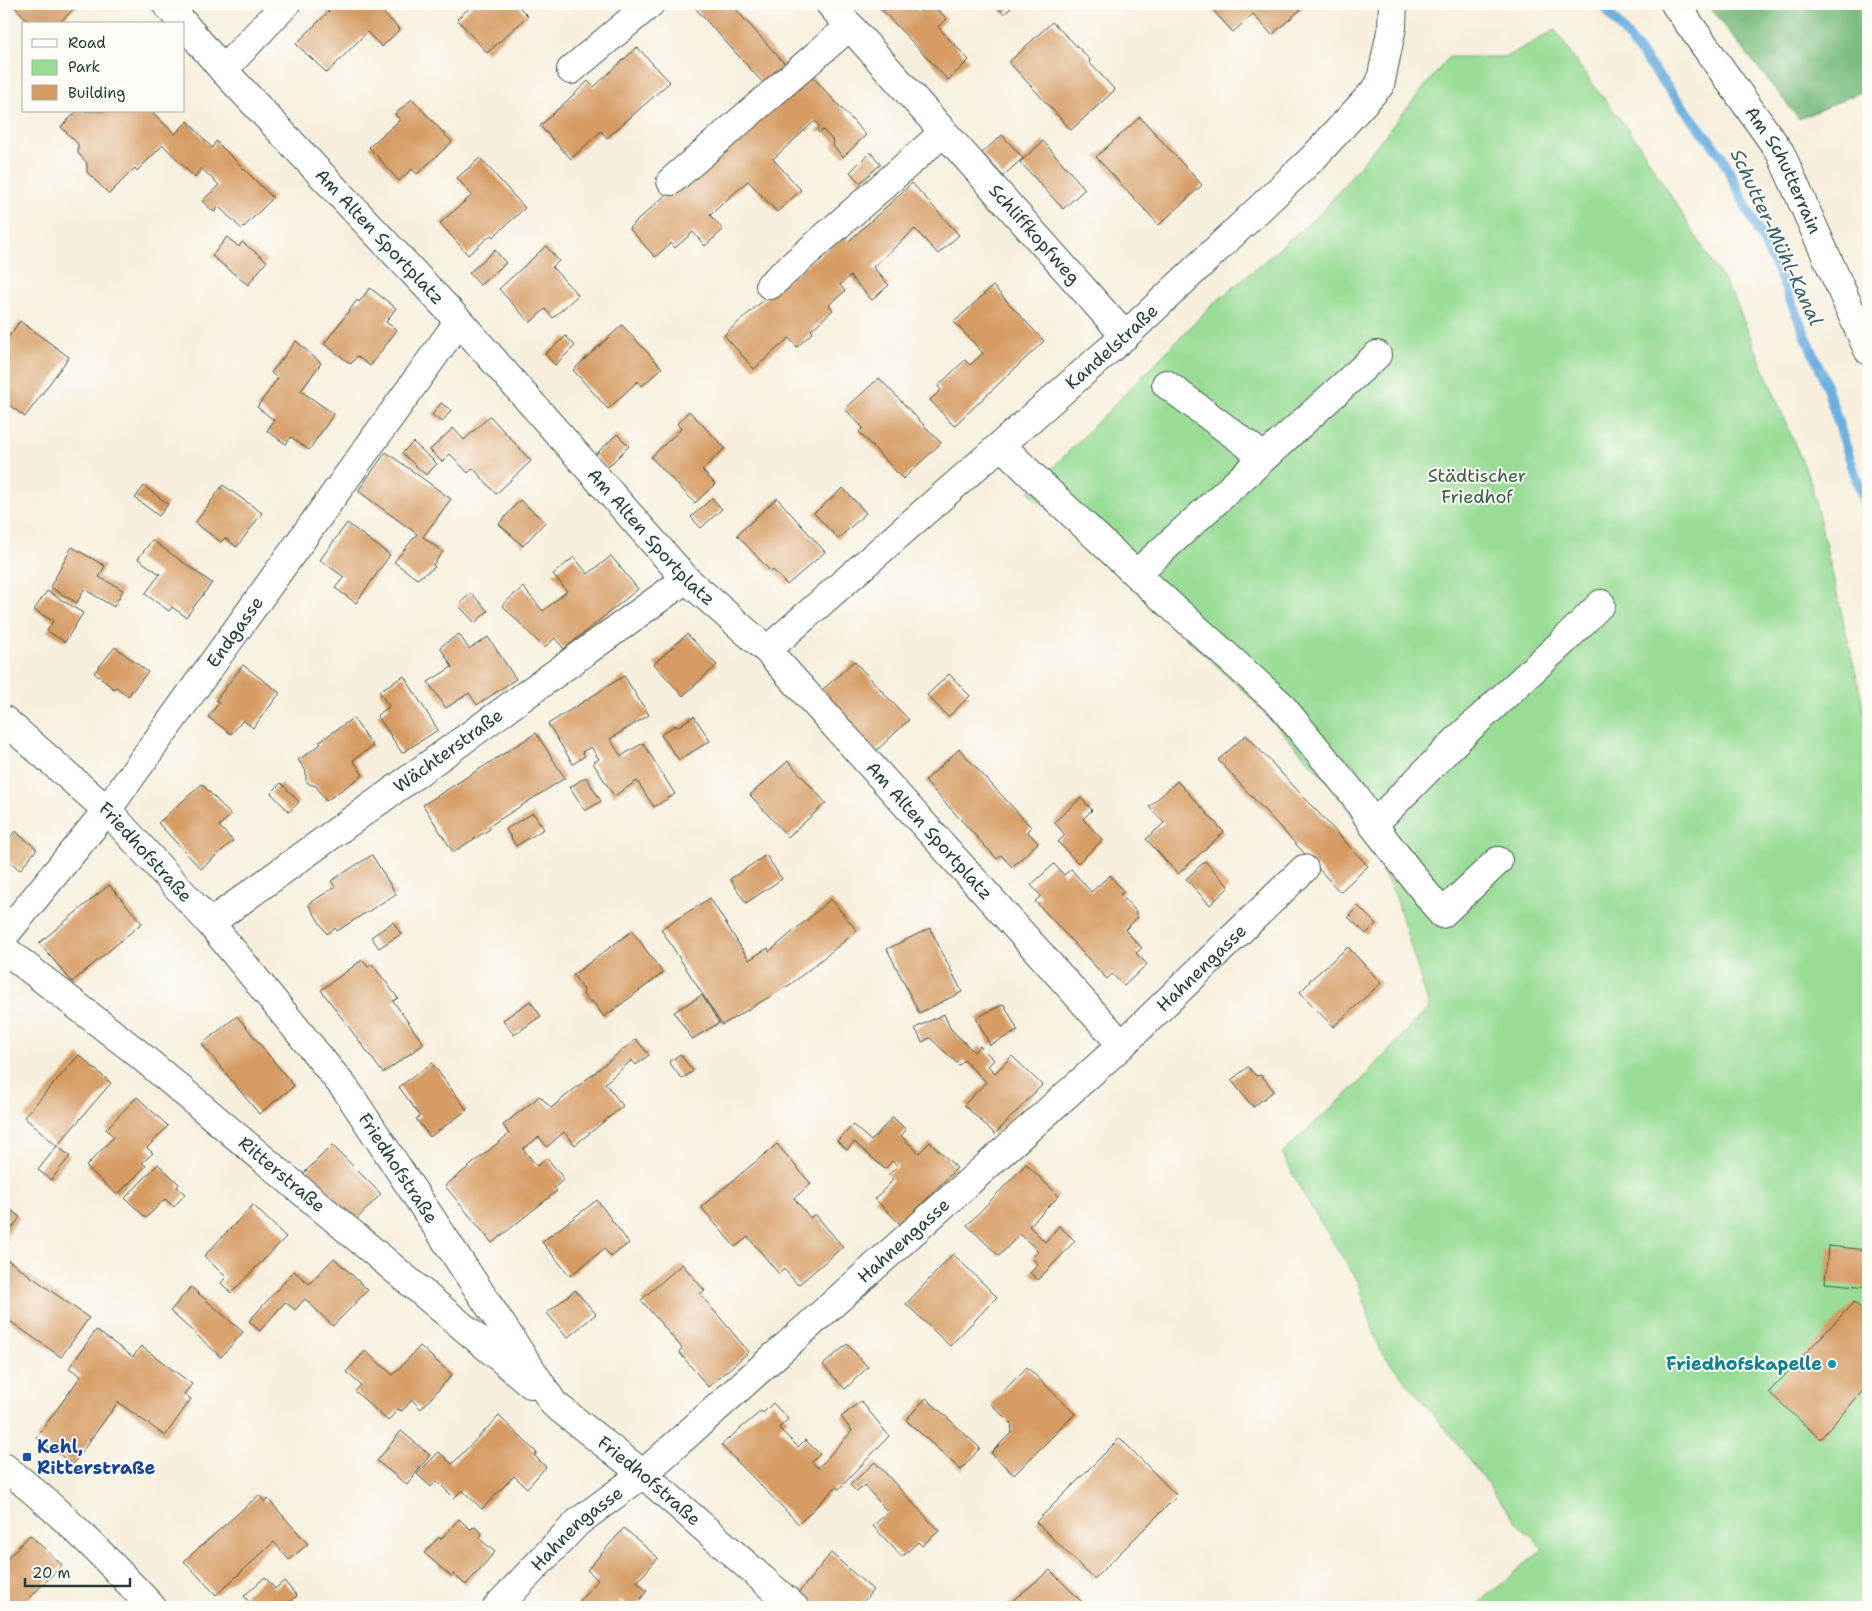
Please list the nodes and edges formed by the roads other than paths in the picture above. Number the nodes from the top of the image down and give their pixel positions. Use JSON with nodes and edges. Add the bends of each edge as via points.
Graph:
{"nodes":[{"id":1,"x":166,"y":4,"type":"edge"},
{"id":2,"x":286,"y":4,"type":"edge"},
{"id":3,"x":650,"y":4,"type":"edge"},
{"id":4,"x":830,"y":4,"type":"edge"},
{"id":5,"x":1393,"y":4,"type":"edge"},
{"id":6,"x":1675,"y":4,"type":"edge"},
{"id":7,"x":182,"y":22,"type":"edge"},
{"id":8,"x":185,"y":25,"type":"edge"},
{"id":9,"x":850,"y":26,"type":"junction"},
{"id":10,"x":223,"y":70,"type":"junction"},
{"id":11,"x":571,"y":70,"type":"dead end"},
{"id":12,"x":943,"y":133,"type":"junction"},
{"id":13,"x":671,"y":181,"type":"dead end"},
{"id":14,"x":770,"y":286,"type":"dead end"},
{"id":15,"x":460,"y":321,"type":"junction"},
{"id":16,"x":1125,"y":336,"type":"junction"},
{"id":17,"x":1868,"y":350,"type":"edge"},
{"id":18,"x":1377,"y":355,"type":"dead end"},
{"id":19,"x":1166,"y":384,"type":"dead end"},
{"id":20,"x":1001,"y":445,"type":"junction"},
{"id":21,"x":1264,"y":457,"type":"junction"},
{"id":22,"x":1136,"y":574,"type":"junction"},
{"id":23,"x":686,"y":578,"type":"junction"},
{"id":24,"x":1601,"y":604,"type":"dead end"},
{"id":25,"x":767,"y":650,"type":"junction"},
{"id":26,"x":4,"y":720,"type":"edge"},
{"id":27,"x":107,"y":810,"type":"junction"},
{"id":28,"x":1373,"y":825,"type":"junction"},
{"id":29,"x":1498,"y":861,"type":"dead end"},
{"id":30,"x":1304,"y":869,"type":"dead end"},
{"id":31,"x":210,"y":923,"type":"junction"},
{"id":32,"x":4,"y":936,"type":"edge"},
{"id":33,"x":4,"y":949,"type":"edge"},
{"id":34,"x":1122,"y":1044,"type":"junction"},
{"id":35,"x":554,"y":1404,"type":"junction"},
{"id":36,"x":4,"y":1467,"type":"edge"},
{"id":37,"x":643,"y":1474,"type":"junction"},
{"id":38,"x":152,"y":1607,"type":"edge"},
{"id":39,"x":498,"y":1607,"type":"edge"},
{"id":40,"x":794,"y":1607,"type":"edge"}],
"edges":[{"from":1,"to":7,"type":"street","name":"Am Alten Sportplatz"},
{"from":2,"to":10,"type":"street"},
{"from":3,"to":11,"type":"street"},
{"from":4,"to":9,"type":"street","name":"Schliffkopfweg"},
{"from":5,"to":16,"type":"street","name":"Kandelstraße","via":[[1392,27],[1380,85],[1313,158]]},
{"from":6,"to":17,"type":"street","name":"Am Schutterrain","via":[[1780,152]]},
{"from":8,"to":10,"type":"street","name":"Am Alten Sportplatz"},
{"from":9,"to":12,"type":"street","name":"Schliffkopfweg"},
{"from":9,"to":13,"type":"street"},
{"from":10,"to":15,"type":"street","name":"Am Alten Sportplatz"},
{"from":12,"to":14,"type":"street"},
{"from":12,"to":16,"type":"street","name":"Schliffkopfweg"},
{"from":15,"to":23,"type":"street","name":"Am Alten Sportplatz"},
{"from":15,"to":27,"type":"street","name":"Endgasse"},
{"from":16,"to":20,"type":"street","name":"Kandelstraße"},
{"from":18,"to":21,"type":"street"},
{"from":19,"to":21,"type":"street"},
{"from":20,"to":22,"type":"street"},
{"from":20,"to":25,"type":"street","name":"Kandelstraße"},
{"from":21,"to":22,"type":"street"},
{"from":22,"to":28,"type":"street","via":[[1280,704],[1355,796]]},
{"from":23,"to":25,"type":"street","name":"Am Alten Sportplatz"},
{"from":23,"to":31,"type":"street","name":"Wächterstraße"},
{"from":24,"to":28,"type":"street","via":[[1458,739]]},
{"from":25,"to":34,"type":"street","name":"Am Alten Sportplatz"},
{"from":26,"to":27,"type":"street","name":"Friedhofstraße"},
{"from":27,"to":31,"type":"street","name":"Friedhofstraße"},
{"from":27,"to":32,"type":"street","name":"Endgasse"},
{"from":28,"to":29,"type":"street","via":[[1442,914]]},
{"from":30,"to":34,"type":"street","name":"Hahnengasse"},
{"from":31,"to":35,"type":"street","name":"Friedhofstraße","via":[[347,1091]]},
{"from":33,"to":35,"type":"street","name":"Ritterstraße","via":[[135,1051]]},
{"from":34,"to":37,"type":"street","name":"Hahnengasse"},
{"from":35,"to":37,"type":"street","name":"Friedhofstraße"},
{"from":36,"to":38,"type":"street","via":[[33,1489],[96,1548]]},
{"from":37,"to":39,"type":"street","name":"Hahnengasse","via":[[578,1522]]},
{"from":37,"to":40,"type":"street","name":"Friedhofstraße"}]}
